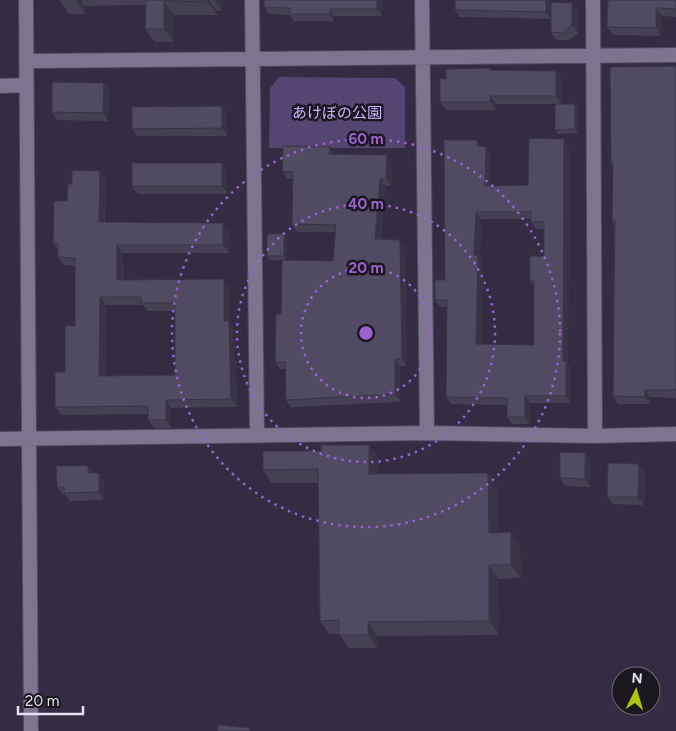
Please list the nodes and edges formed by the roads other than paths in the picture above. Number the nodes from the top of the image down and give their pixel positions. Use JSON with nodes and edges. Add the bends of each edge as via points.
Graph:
{"nodes":[{"id":1,"x":26,"y":0,"type":"edge"},
{"id":2,"x":252,"y":0,"type":"edge"},
{"id":3,"x":422,"y":0,"type":"edge"},
{"id":4,"x":593,"y":0,"type":"edge"},
{"id":5,"x":676,"y":55,"type":"edge"},
{"id":6,"x":593,"y":56,"type":"junction"},
{"id":7,"x":422,"y":58,"type":"junction"},
{"id":8,"x":252,"y":59,"type":"junction"},
{"id":9,"x":26,"y":61,"type":"junction"},
{"id":10,"x":26,"y":85,"type":"junction"},
{"id":11,"x":0,"y":86,"type":"edge"},
{"id":12,"x":427,"y":433,"type":"junction"},
{"id":13,"x":676,"y":434,"type":"edge"},
{"id":14,"x":257,"y":435,"type":"junction"},
{"id":15,"x":595,"y":436,"type":"junction"},
{"id":16,"x":0,"y":439,"type":"edge"},
{"id":17,"x":30,"y":439,"type":"junction"},
{"id":18,"x":31,"y":731,"type":"edge"}],
"edges":[{"from":1,"to":9,"type":"street"},
{"from":2,"to":8,"type":"street"},
{"from":3,"to":7,"type":"street"},
{"from":4,"to":6,"type":"street"},
{"from":5,"to":6,"type":"street"},
{"from":6,"to":7,"type":"street"},
{"from":6,"to":15,"type":"street"},
{"from":7,"to":8,"type":"street"},
{"from":7,"to":12,"type":"street"},
{"from":8,"to":9,"type":"street"},
{"from":8,"to":14,"type":"street"},
{"from":9,"to":10,"type":"street"},
{"from":10,"to":11,"type":"street"},
{"from":10,"to":17,"type":"street"},
{"from":12,"to":14,"type":"street"},
{"from":12,"to":15,"type":"street"},
{"from":13,"to":15,"type":"street"},
{"from":14,"to":17,"type":"street"},
{"from":16,"to":17,"type":"street"},
{"from":17,"to":18,"type":"street"}]}
